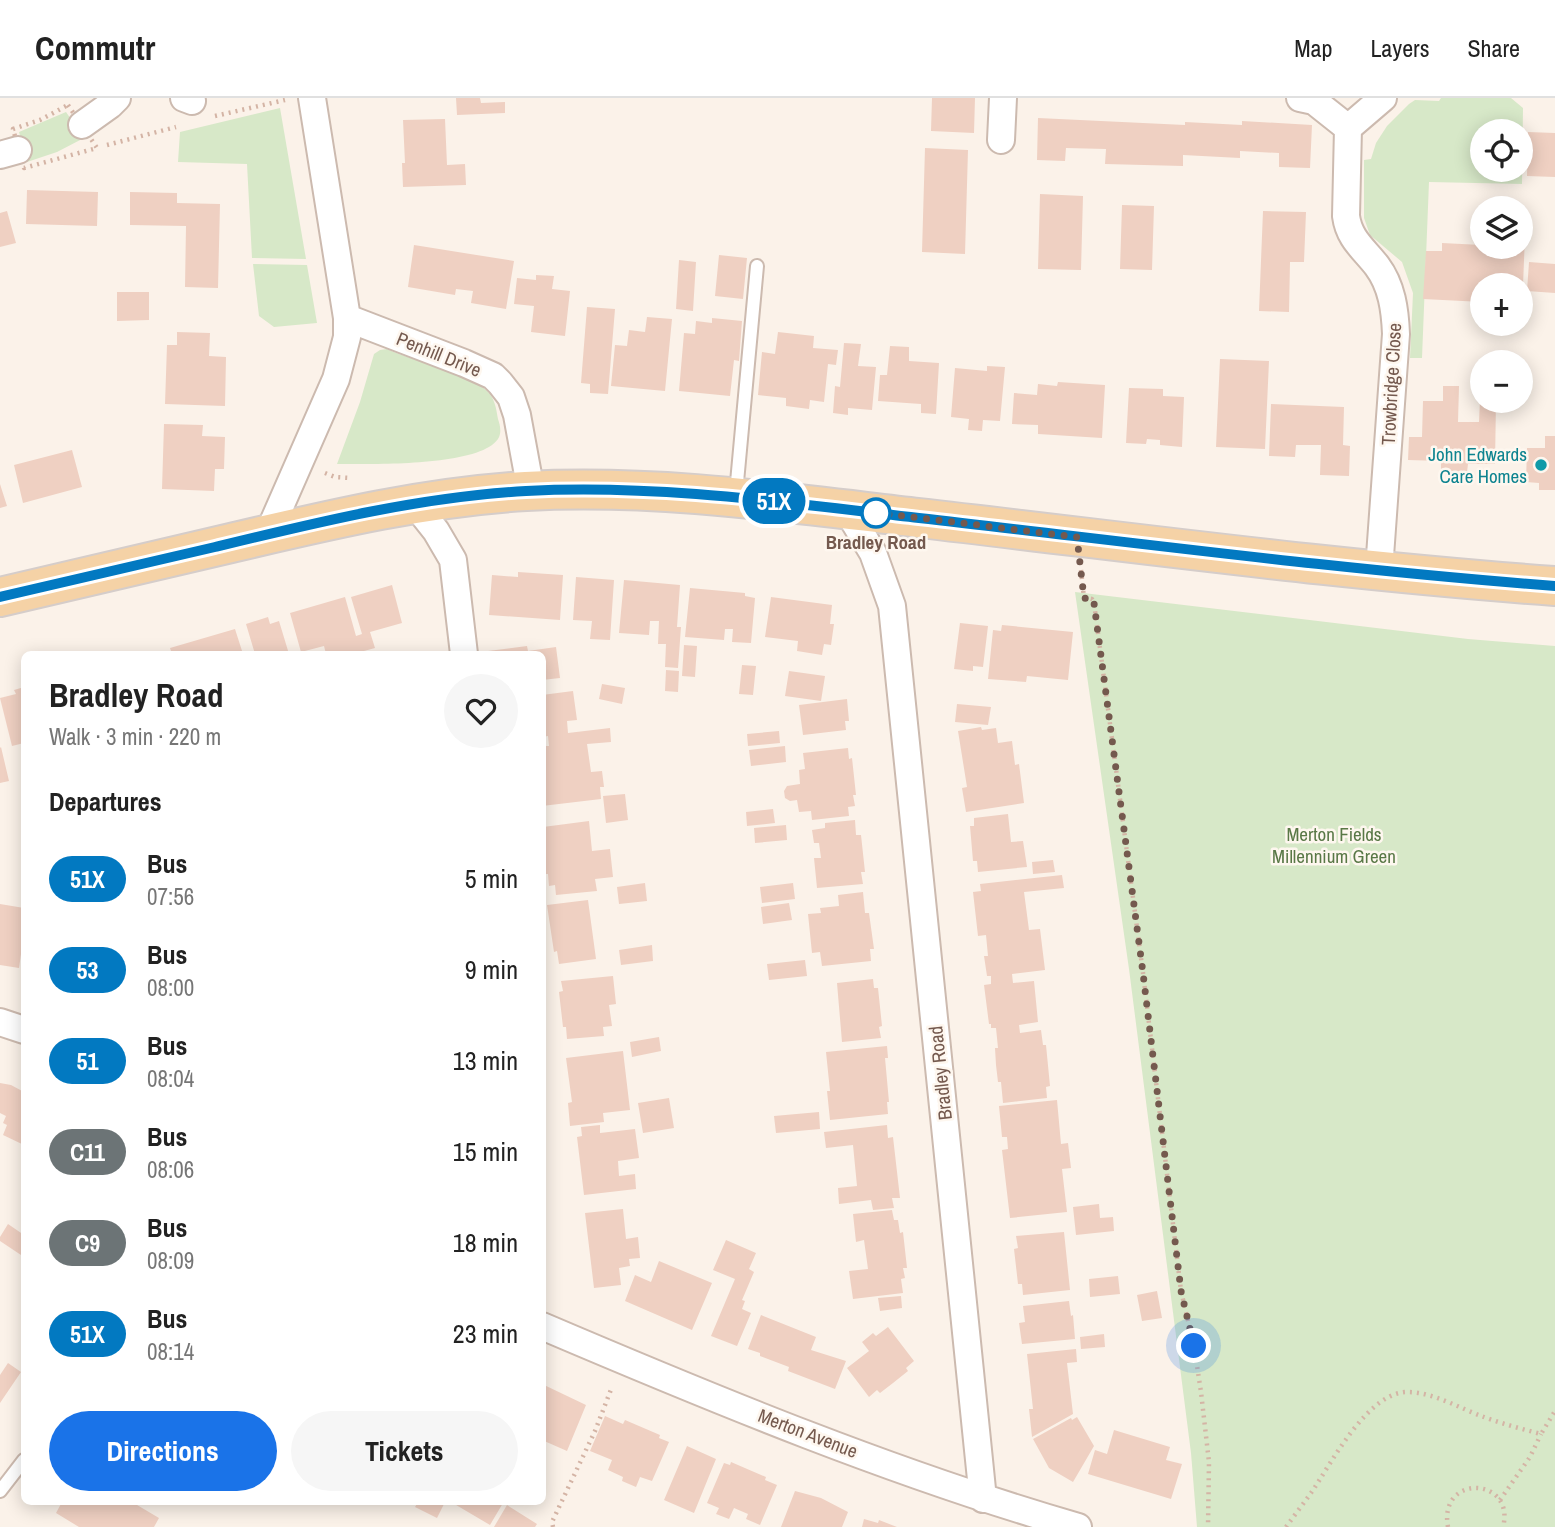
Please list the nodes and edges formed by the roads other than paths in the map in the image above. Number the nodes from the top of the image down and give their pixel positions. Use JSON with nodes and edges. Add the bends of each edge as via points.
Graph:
{"nodes":[{"id":1,"x":117,"y":98,"type":"edge"},
{"id":2,"x":312,"y":98,"type":"edge"},
{"id":3,"x":1003,"y":98,"type":"edge"},
{"id":4,"x":1300,"y":98,"type":"edge"},
{"id":5,"x":1383,"y":98,"type":"edge"},
{"id":6,"x":82,"y":125,"type":"road end"},
{"id":7,"x":1348,"y":128,"type":"junction"},
{"id":8,"x":1001,"y":139,"type":"dead end"},
{"id":9,"x":757,"y":266,"type":"dead end"},
{"id":10,"x":347,"y":318,"type":"junction"},
{"id":11,"x":531,"y":491,"type":"junction"},
{"id":12,"x":736,"y":496,"type":"junction"},
{"id":13,"x":413,"y":502,"type":"junction"},
{"id":14,"x":847,"y":510,"type":"junction"},
{"id":15,"x":268,"y":534,"type":"junction"},
{"id":16,"x":1378,"y":570,"type":"junction"},
{"id":17,"x":1555,"y":586,"type":"edge"},
{"id":18,"x":0,"y":597,"type":"edge"},
{"id":19,"x":464,"y":651,"type":"edge"},
{"id":20,"x":0,"y":1022,"type":"edge"},
{"id":21,"x":21,"y":1029,"type":"edge"},
{"id":22,"x":546,"y":1328,"type":"edge"},
{"id":23,"x":21,"y":1464,"type":"edge"},
{"id":24,"x":0,"y":1491,"type":"edge"},
{"id":25,"x":983,"y":1499,"type":"junction"},
{"id":26,"x":1078,"y":1527,"type":"edge"}],
"edges":[{"from":1,"to":6,"type":"street"},
{"from":2,"to":10,"type":"street"},
{"from":3,"to":8,"type":"street"},
{"from":4,"to":7,"type":"street","via":[[1314,101]]},
{"from":5,"to":7,"type":"street"},
{"from":7,"to":16,"type":"street","name":"Trowbridge Close","via":[[1348,228],[1379,268],[1394,302],[1396,334]]},
{"from":9,"to":12,"type":"lane"},
{"from":10,"to":11,"type":"street","name":"Penhill Drive","via":[[493,376],[517,415]]},
{"from":10,"to":15,"type":"street","via":[[347,337],[335,379]]},
{"from":11,"to":12,"type":"main road","via":[[616,489]]},
{"from":11,"to":13,"type":"main road"},
{"from":12,"to":14,"type":"main road"},
{"from":13,"to":15,"type":"main road"},
{"from":13,"to":19,"type":"street","via":[[453,560]]},
{"from":14,"to":16,"type":"main road"},
{"from":14,"to":25,"type":"street","name":"Bradley Road","via":[[873,553],[892,606]]},
{"from":15,"to":18,"type":"main road"},
{"from":16,"to":17,"type":"main road"},
{"from":20,"to":21,"type":"street"},
{"from":22,"to":25,"type":"street","name":"Merton Avenue"},
{"from":23,"to":24,"type":"lane"},
{"from":25,"to":26,"type":"street","name":"Merton Avenue"}]}
